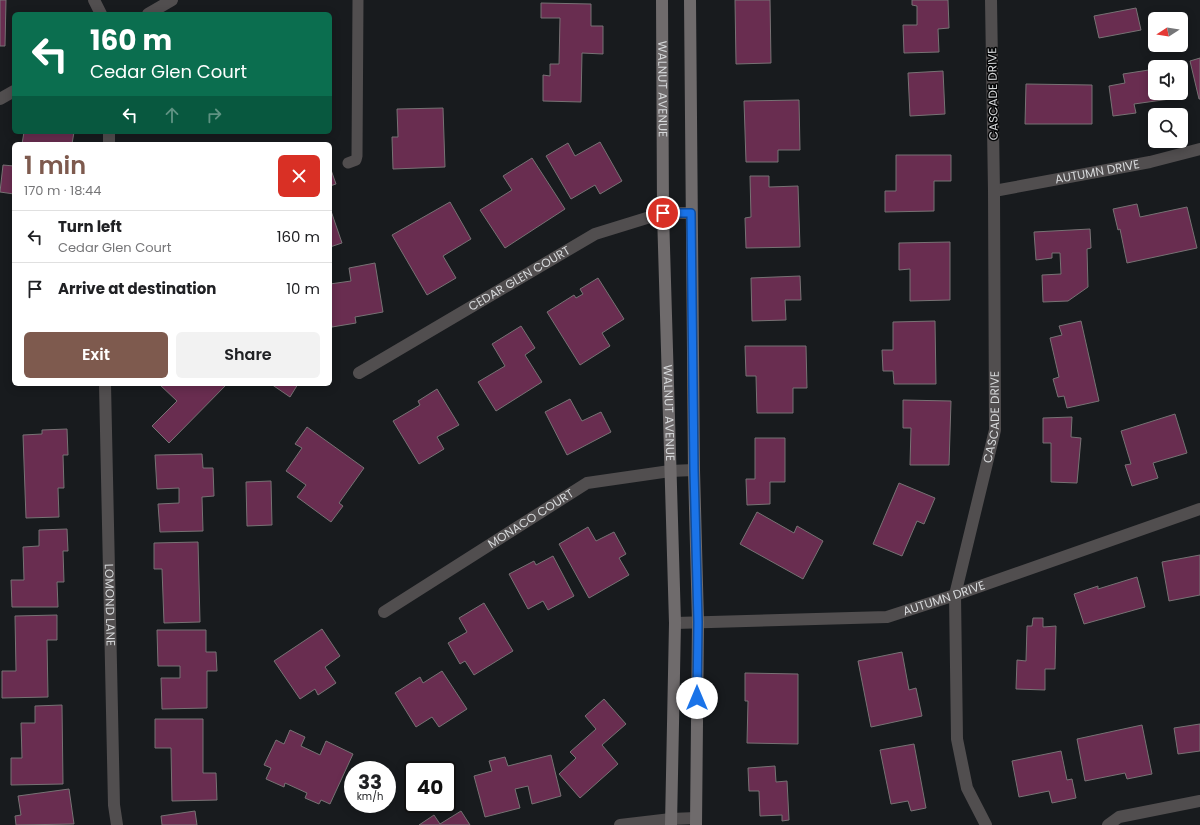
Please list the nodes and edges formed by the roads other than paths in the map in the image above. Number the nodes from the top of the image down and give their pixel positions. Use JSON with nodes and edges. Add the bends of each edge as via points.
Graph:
{"nodes":[{"id":1,"x":94,"y":0,"type":"edge"},
{"id":2,"x":172,"y":0,"type":"edge"},
{"id":3,"x":358,"y":0,"type":"edge"},
{"id":4,"x":662,"y":0,"type":"edge"},
{"id":5,"x":690,"y":0,"type":"edge"},
{"id":6,"x":992,"y":0,"type":"edge"},
{"id":7,"x":99,"y":12,"type":"edge"},
{"id":8,"x":151,"y":12,"type":"edge"},
{"id":9,"x":12,"y":92,"type":"edge"},
{"id":10,"x":0,"y":99,"type":"edge"},
{"id":11,"x":1200,"y":149,"type":"edge"},
{"id":12,"x":348,"y":163,"type":"dead end"},
{"id":13,"x":994,"y":191,"type":"junction"},
{"id":14,"x":663,"y":213,"type":"junction"},
{"id":15,"x":691,"y":213,"type":"junction"},
{"id":16,"x":359,"y":373,"type":"dead end"},
{"id":17,"x":105,"y":386,"type":"edge"},
{"id":18,"x":694,"y":470,"type":"junction"},
{"id":19,"x":670,"y":471,"type":"junction"},
{"id":20,"x":1200,"y":509,"type":"edge"},
{"id":21,"x":955,"y":595,"type":"junction"},
{"id":22,"x":384,"y":612,"type":"dead end"},
{"id":23,"x":698,"y":622,"type":"junction"},
{"id":24,"x":675,"y":623,"type":"junction"},
{"id":25,"x":1200,"y":802,"type":"edge"},
{"id":26,"x":671,"y":822,"type":"edge"},
{"id":27,"x":696,"y":822,"type":"edge"},
{"id":28,"x":117,"y":825,"type":"edge"},
{"id":29,"x":620,"y":825,"type":"edge"},
{"id":30,"x":986,"y":825,"type":"edge"},
{"id":31,"x":1108,"y":825,"type":"edge"}],
"edges":[{"from":1,"to":7,"type":"street"},
{"from":2,"to":8,"type":"street"},
{"from":3,"to":12,"type":"lane","via":[[357,156],[356,160]]},
{"from":4,"to":14,"type":"street","name":"WALNUT AVENUE"},
{"from":5,"to":15,"type":"street","name":"WALNUT AVENUE"},
{"from":6,"to":13,"type":"street","name":"CASCADE DRIVE"},
{"from":9,"to":10,"type":"street"},
{"from":11,"to":13,"type":"street","name":"AUTUMN DRIVE","via":[[1150,162]]},
{"from":13,"to":21,"type":"street","name":"CASCADE DRIVE","via":[[996,430]]},
{"from":14,"to":15,"type":"street","name":"CEDAR GLEN COURT"},
{"from":14,"to":16,"type":"street","name":"CEDAR GLEN COURT","via":[[595,234]]},
{"from":14,"to":19,"type":"street","name":"WALNUT AVENUE"},
{"from":15,"to":18,"type":"street","name":"WALNUT AVENUE"},
{"from":17,"to":28,"type":"street","name":"LOMOND LANE","via":[[114,805]]},
{"from":18,"to":19,"type":"street","name":"MONACO COURT"},
{"from":18,"to":23,"type":"street","name":"WALNUT AVENUE"},
{"from":19,"to":22,"type":"street","name":"MONACO COURT","via":[[587,483]]},
{"from":19,"to":24,"type":"street","name":"WALNUT AVENUE"},
{"from":20,"to":21,"type":"street","name":"AUTUMN DRIVE"},
{"from":21,"to":23,"type":"street","name":"AUTUMN DRIVE","via":[[887,617]]},
{"from":21,"to":30,"type":"street","name":"CASCADE DRIVE","via":[[957,739],[967,788]]},
{"from":23,"to":24,"type":"street","name":"AUTUMN DRIVE"},
{"from":23,"to":27,"type":"street","name":"WALNUT AVENUE"},
{"from":24,"to":26,"type":"street","name":"WALNUT AVENUE"},
{"from":25,"to":31,"type":"street","via":[[1119,817]]},
{"from":26,"to":27,"type":"street"},
{"from":26,"to":29,"type":"street"}]}
